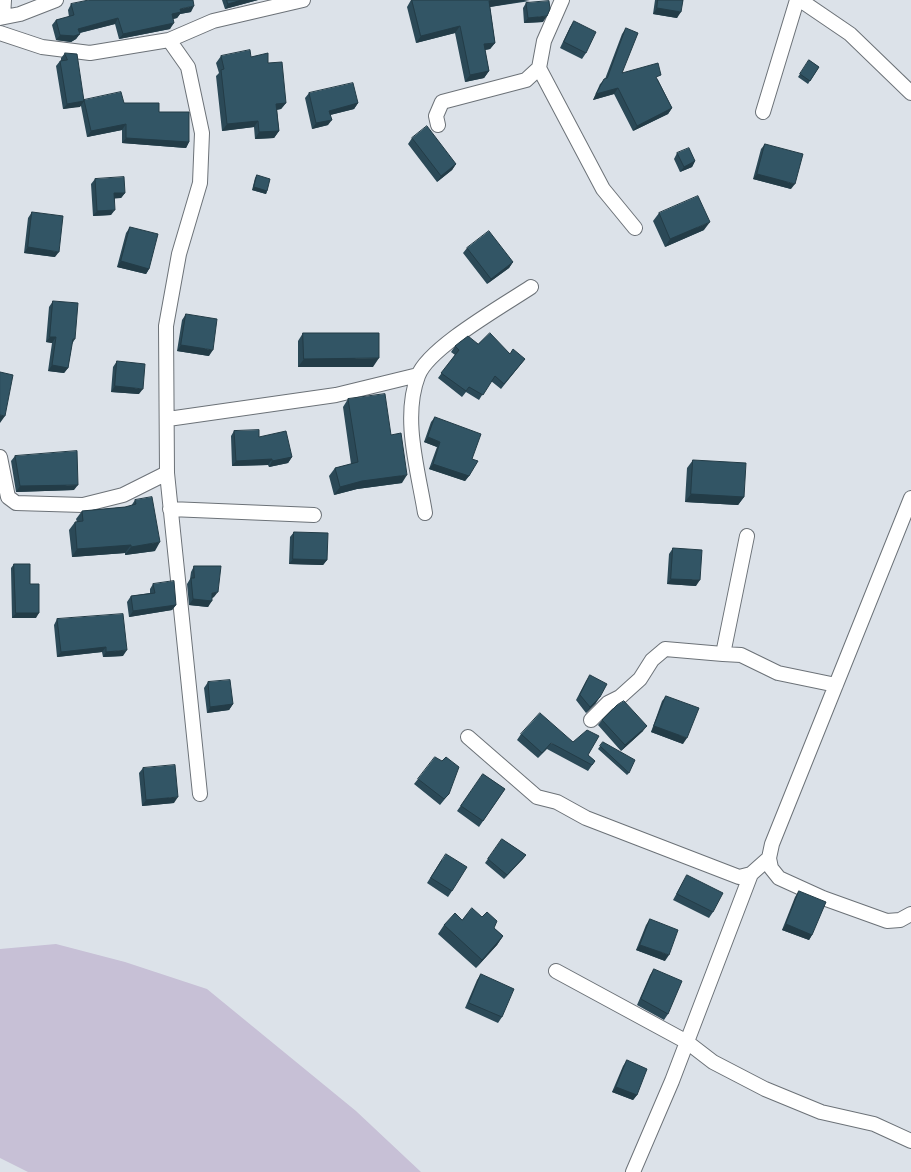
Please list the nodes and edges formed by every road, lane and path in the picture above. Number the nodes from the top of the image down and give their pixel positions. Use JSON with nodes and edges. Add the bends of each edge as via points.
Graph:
{"nodes":[{"id":1,"x":4,"y":0,"type":"edge"},
{"id":2,"x":56,"y":0,"type":"edge"},
{"id":3,"x":303,"y":0,"type":"edge"},
{"id":4,"x":562,"y":0,"type":"edge"},
{"id":5,"x":798,"y":0,"type":"edge"},
{"id":6,"x":2,"y":17,"type":"edge"},
{"id":7,"x":0,"y":33,"type":"edge"},
{"id":8,"x":169,"y":40,"type":"junction"},
{"id":9,"x":538,"y":68,"type":"junction"},
{"id":10,"x":911,"y":93,"type":"edge"},
{"id":11,"x":763,"y":112,"type":"dead end"},
{"id":12,"x":438,"y":124,"type":"dead end"},
{"id":13,"x":635,"y":228,"type":"dead end"},
{"id":14,"x":531,"y":287,"type":"dead end"},
{"id":15,"x":418,"y":375,"type":"junction"},
{"id":16,"x":168,"y":420,"type":"junction"},
{"id":17,"x":0,"y":457,"type":"edge"},
{"id":18,"x":167,"y":473,"type":"junction"},
{"id":19,"x":911,"y":498,"type":"edge"},
{"id":20,"x":170,"y":509,"type":"junction"},
{"id":21,"x":425,"y":513,"type":"dead end"},
{"id":22,"x":314,"y":515,"type":"dead end"},
{"id":23,"x":747,"y":536,"type":"dead end"},
{"id":24,"x":724,"y":654,"type":"junction"},
{"id":25,"x":836,"y":686,"type":"junction"},
{"id":26,"x":591,"y":720,"type":"dead end"},
{"id":27,"x":468,"y":737,"type":"dead end"},
{"id":28,"x":200,"y":794,"type":"dead end"},
{"id":29,"x":769,"y":858,"type":"junction"},
{"id":30,"x":751,"y":874,"type":"junction"},
{"id":31,"x":911,"y":914,"type":"edge"},
{"id":32,"x":556,"y":971,"type":"dead end"},
{"id":33,"x":687,"y":1042,"type":"junction"},
{"id":34,"x":911,"y":1141,"type":"edge"},
{"id":35,"x":633,"y":1172,"type":"edge"}],
"edges":[{"from":1,"to":6,"type":"street"},
{"from":2,"to":6,"type":"street","via":[[20,14]]},
{"from":3,"to":8,"type":"street","via":[[213,20]]},
{"from":4,"to":9,"type":"street","via":[[544,41]]},
{"from":5,"to":10,"type":"street","via":[[850,34]]},
{"from":5,"to":11,"type":"street"},
{"from":7,"to":8,"type":"street","via":[[42,47],[90,52]]},
{"from":8,"to":16,"type":"street","via":[[188,67],[202,133],[200,182],[179,254],[166,326]]},
{"from":9,"to":12,"type":"street","via":[[526,80],[442,102],[436,116]]},
{"from":9,"to":13,"type":"street","via":[[603,189]]},
{"from":14,"to":15,"type":"street","via":[[442,347]]},
{"from":15,"to":16,"type":"street","via":[[336,395]]},
{"from":15,"to":21,"type":"street","via":[[412,398],[412,433]]},
{"from":16,"to":18,"type":"street"},
{"from":17,"to":18,"type":"street","via":[[8,497],[16,503],[83,505],[123,495]]},
{"from":18,"to":20,"type":"street"},
{"from":19,"to":25,"type":"street"},
{"from":20,"to":22,"type":"street"},
{"from":20,"to":28,"type":"street"},
{"from":23,"to":24,"type":"street"},
{"from":24,"to":25,"type":"street","via":[[741,655],[778,673]]},
{"from":24,"to":26,"type":"street","via":[[665,650],[652,660],[640,679]]},
{"from":25,"to":29,"type":"street"},
{"from":27,"to":30,"type":"street","via":[[538,797],[739,877]]},
{"from":29,"to":30,"type":"street"},
{"from":29,"to":31,"type":"street","via":[[771,868],[779,878],[822,898],[887,921],[900,920]]},
{"from":30,"to":33,"type":"street"},
{"from":32,"to":33,"type":"street"},
{"from":33,"to":34,"type":"street","via":[[713,1062],[765,1089],[821,1112],[874,1124]]},
{"from":33,"to":35,"type":"street"}]}
